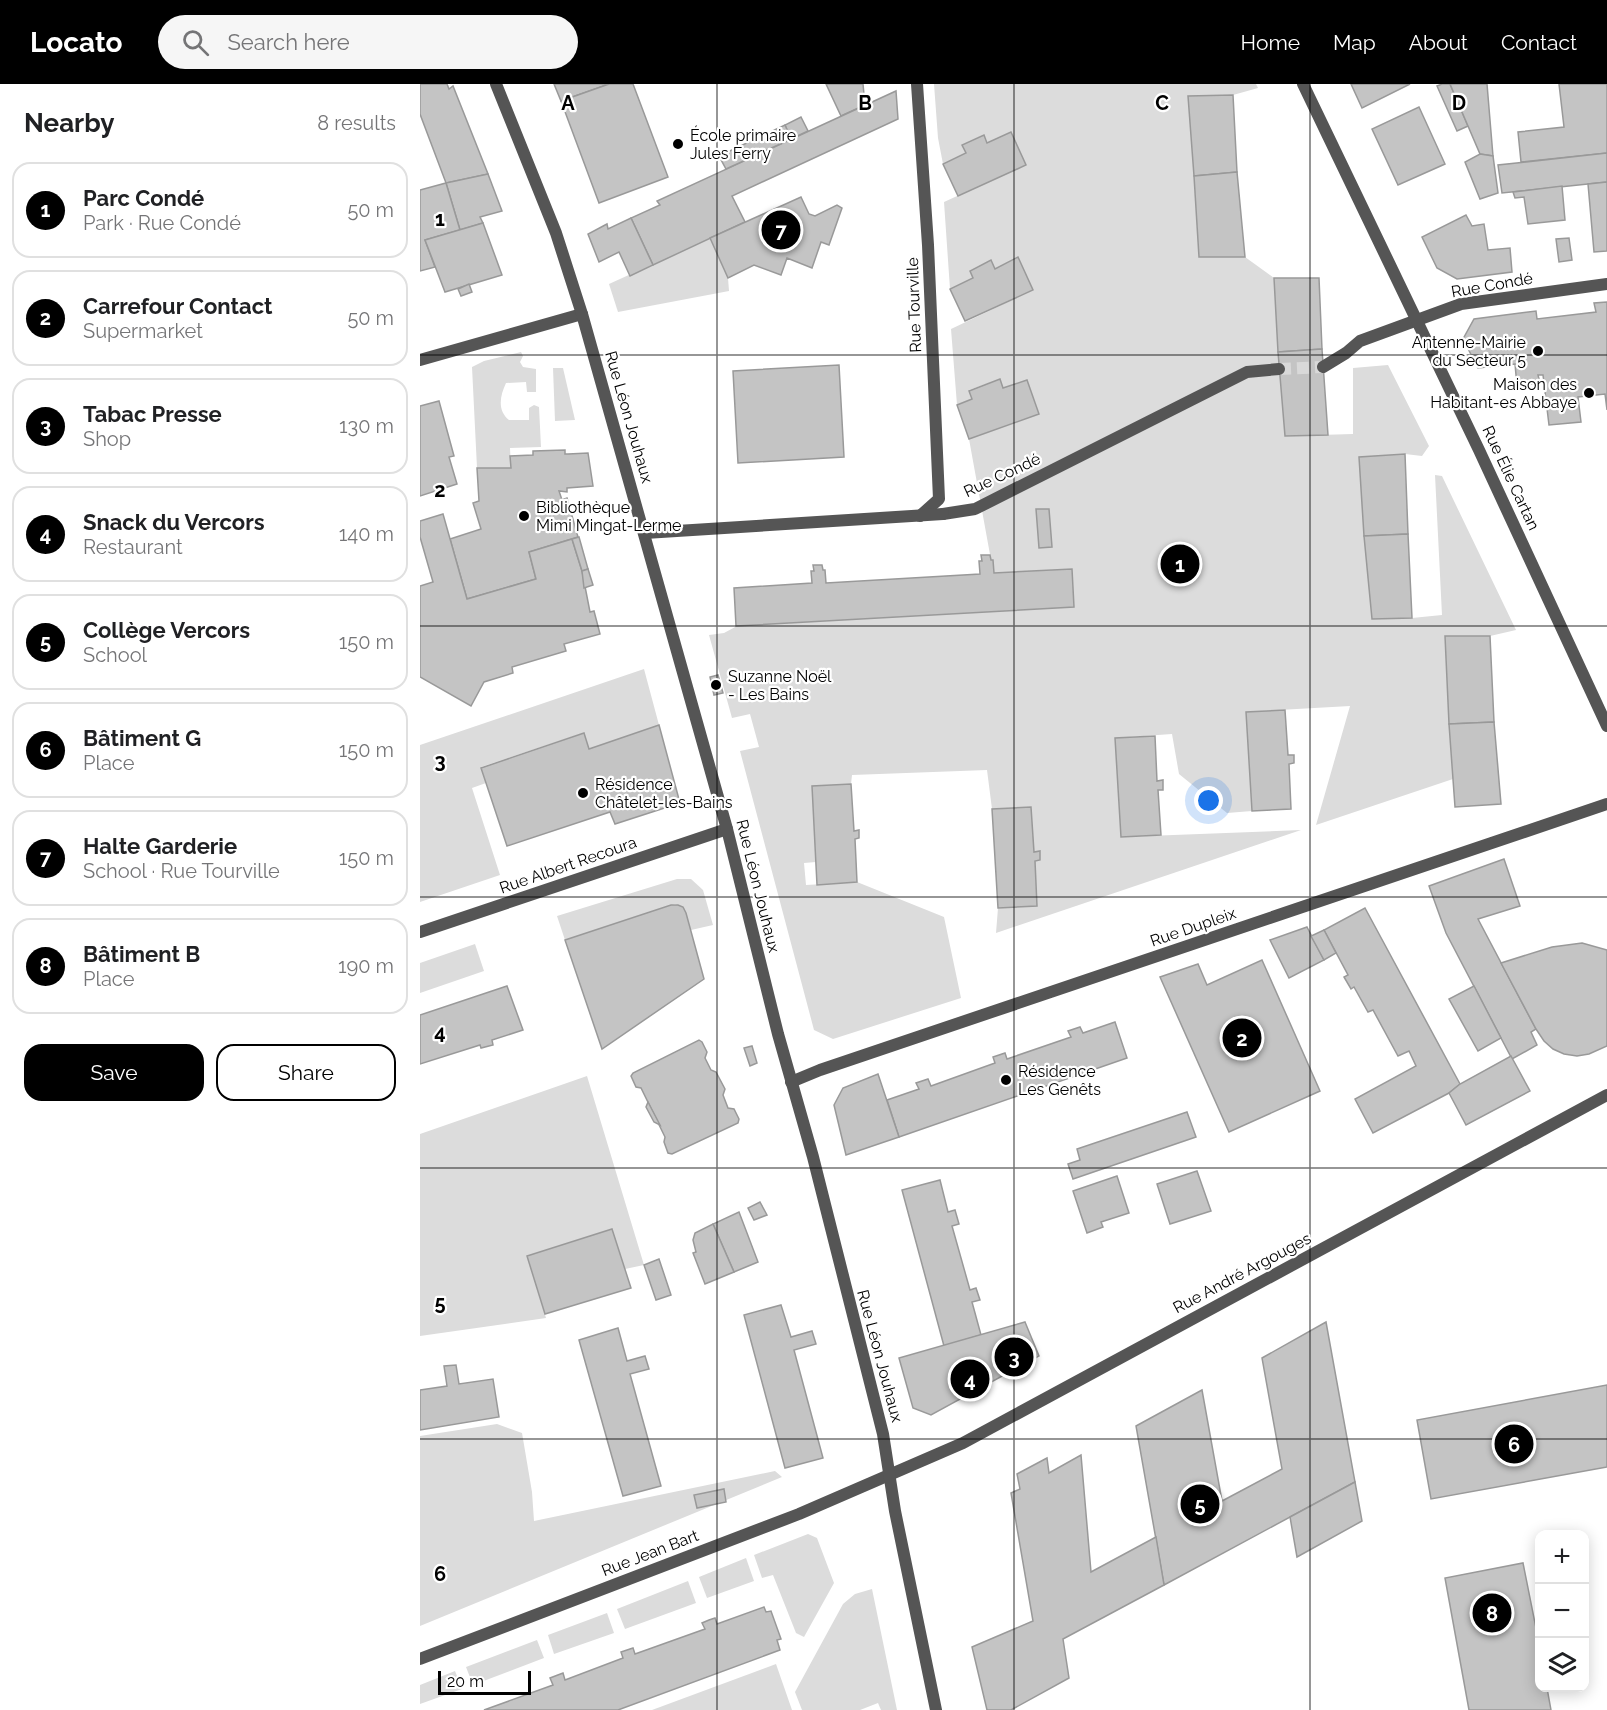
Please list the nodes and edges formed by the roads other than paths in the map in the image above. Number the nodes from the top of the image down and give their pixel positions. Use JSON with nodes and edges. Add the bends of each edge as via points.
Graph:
{"nodes":[{"id":1,"x":496,"y":84,"type":"edge"},
{"id":2,"x":917,"y":84,"type":"edge"},
{"id":3,"x":1303,"y":84,"type":"edge"},
{"id":4,"x":1607,"y":284,"type":"edge"},
{"id":5,"x":582,"y":314,"type":"junction"},
{"id":6,"x":1417,"y":320,"type":"junction"},
{"id":7,"x":420,"y":360,"type":"edge"},
{"id":8,"x":1323,"y":366,"type":"tunnel mouth"},
{"id":9,"x":1280,"y":369,"type":"tunnel mouth"},
{"id":10,"x":920,"y":516,"type":"junction"},
{"id":11,"x":645,"y":533,"type":"junction"},
{"id":12,"x":1607,"y":726,"type":"edge"},
{"id":13,"x":1607,"y":804,"type":"edge"},
{"id":14,"x":727,"y":829,"type":"junction"},
{"id":15,"x":420,"y":932,"type":"edge"},
{"id":16,"x":791,"y":1082,"type":"junction"},
{"id":17,"x":1607,"y":1095,"type":"edge"},
{"id":18,"x":890,"y":1476,"type":"junction"},
{"id":19,"x":420,"y":1659,"type":"edge"},
{"id":20,"x":936,"y":1710,"type":"edge"}],
"edges":[{"from":1,"to":5,"type":"street","name":"Rue Léon Jouhaux","via":[[556,233]]},
{"from":2,"to":10,"type":"street","name":"Rue Tourville","via":[[939,499]]},
{"from":3,"to":6,"type":"street","name":"Rue Élie Cartan"},
{"from":4,"to":6,"type":"street","name":"Rue Condé","via":[[1461,304]]},
{"from":5,"to":7,"type":"street"},
{"from":5,"to":11,"type":"street","name":"Rue Léon Jouhaux"},
{"from":6,"to":8,"type":"street","name":"Rue Condé","via":[[1360,341]]},
{"from":6,"to":12,"type":"street","name":"Rue Élie Cartan"},
{"from":9,"to":10,"type":"street","name":"Rue Condé","via":[[1247,372],[975,509]]},
{"from":10,"to":11,"type":"street","name":"Rue Condé"},
{"from":11,"to":14,"type":"street","name":"Rue Léon Jouhaux"},
{"from":13,"to":16,"type":"street","name":"Rue Dupleix"},
{"from":14,"to":15,"type":"street","name":"Rue Albert Recoura"},
{"from":14,"to":16,"type":"street","name":"Rue Léon Jouhaux"},
{"from":16,"to":18,"type":"street","name":"Rue Léon Jouhaux","via":[[883,1434]]},
{"from":17,"to":18,"type":"street","name":"Rue André Argouges","via":[[963,1443]]},
{"from":18,"to":19,"type":"street","name":"Rue Jean Bart"},
{"from":18,"to":20,"type":"street","name":"Rue Léon Jouhaux"}]}
